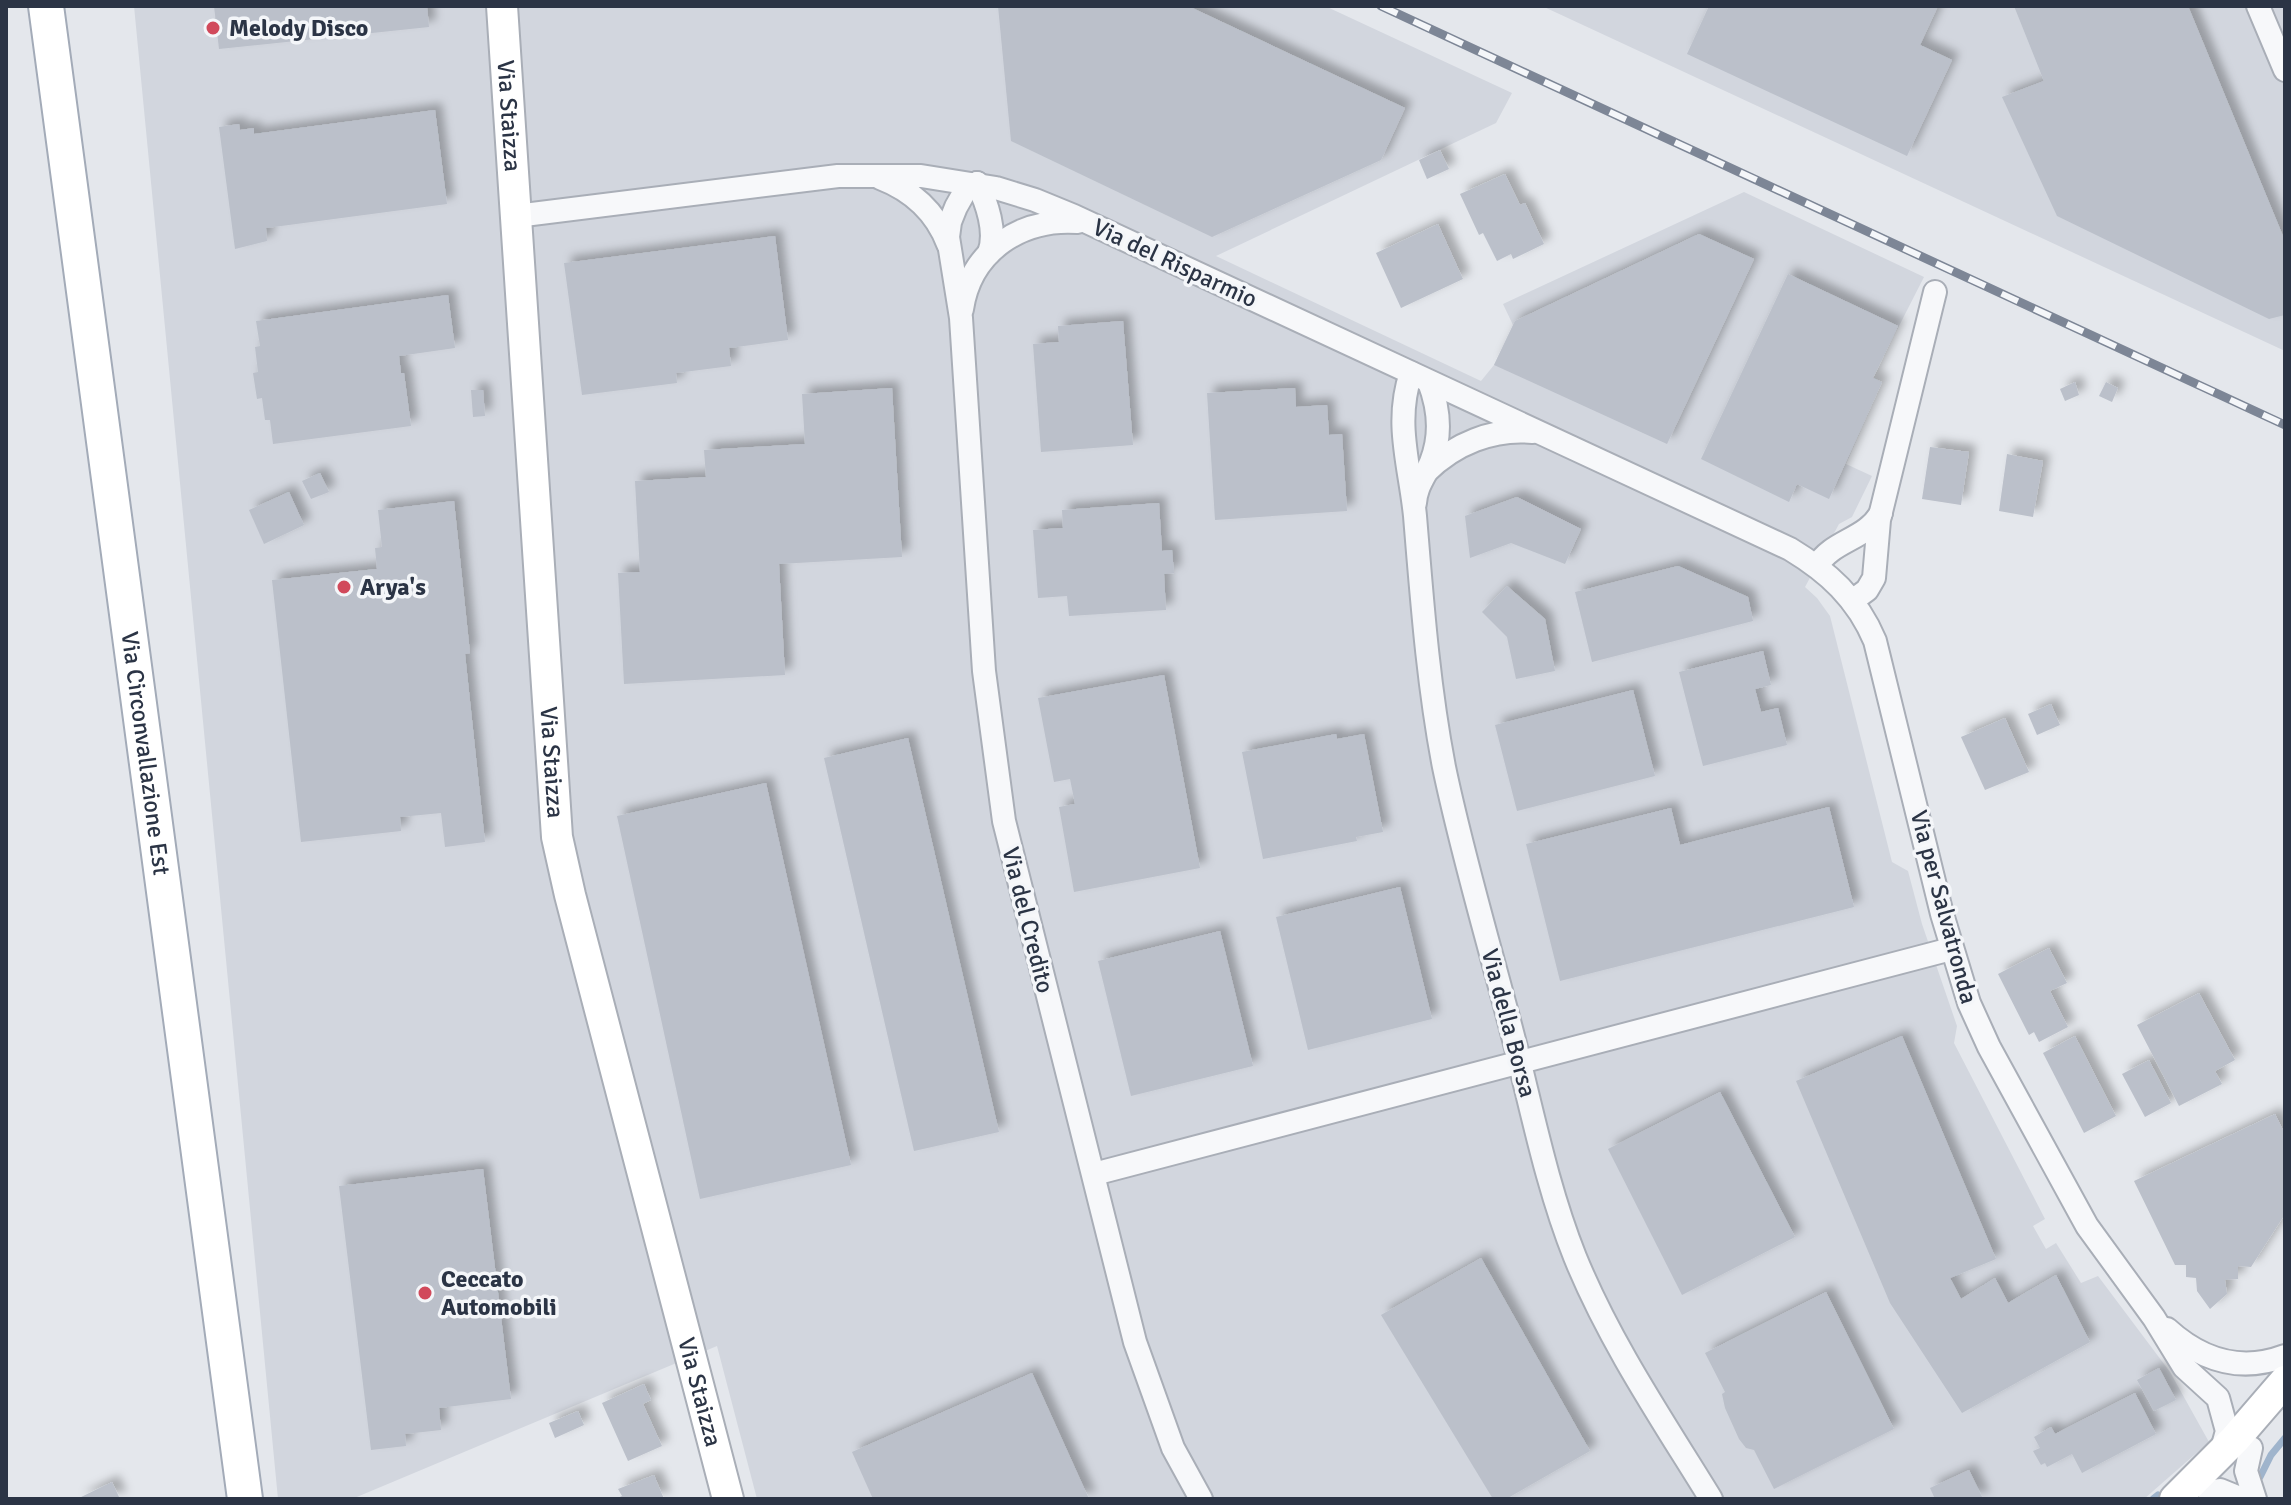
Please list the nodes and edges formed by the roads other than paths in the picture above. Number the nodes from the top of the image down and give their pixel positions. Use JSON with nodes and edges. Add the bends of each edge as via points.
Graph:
{"nodes":[{"id":1,"x":46,"y":6,"type":"edge"},
{"id":2,"x":502,"y":6,"type":"edge"},
{"id":3,"x":2258,"y":6,"type":"edge"},
{"id":4,"x":2285,"y":70,"type":"edge"},
{"id":5,"x":871,"y":175,"type":"junction"},
{"id":6,"x":977,"y":183,"type":"junction"},
{"id":7,"x":516,"y":216,"type":"junction"},
{"id":8,"x":1087,"y":222,"type":"junction"},
{"id":9,"x":949,"y":248,"type":"junction"},
{"id":10,"x":989,"y":253,"type":"junction"},
{"id":11,"x":1935,"y":292,"type":"dead end"},
{"id":12,"x":961,"y":318,"type":"junction"},
{"id":13,"x":1420,"y":377,"type":"junction"},
{"id":14,"x":1545,"y":434,"type":"junction"},
{"id":15,"x":1425,"y":474,"type":"junction"},
{"id":16,"x":1883,"y":509,"type":"junction"},
{"id":17,"x":1414,"y":512,"type":"junction"},
{"id":18,"x":1790,"y":549,"type":"joint"},
{"id":19,"x":1817,"y":566,"type":"junction"},
{"id":20,"x":1852,"y":601,"type":"junction"},
{"id":21,"x":1951,"y":949,"type":"junction"},
{"id":22,"x":1520,"y":1063,"type":"junction"},
{"id":23,"x":1094,"y":1174,"type":"junction"},
{"id":24,"x":2154,"y":1318,"type":"junction"},
{"id":25,"x":2285,"y":1356,"type":"edge"},
{"id":26,"x":2285,"y":1381,"type":"edge"},
{"id":27,"x":2285,"y":1397,"type":"edge"},
{"id":28,"x":2251,"y":1448,"type":"junction"},
{"id":29,"x":2220,"y":1454,"type":"junction"},
{"id":30,"x":2205,"y":1496,"type":"edge"},
{"id":31,"x":245,"y":1499,"type":"edge"},
{"id":32,"x":728,"y":1499,"type":"edge"},
{"id":33,"x":1201,"y":1499,"type":"edge"},
{"id":34,"x":1711,"y":1499,"type":"edge"},
{"id":35,"x":2175,"y":1499,"type":"edge"},
{"id":36,"x":2242,"y":1499,"type":"edge"},
{"id":37,"x":2255,"y":1499,"type":"edge"}],
"edges":[{"from":1,"to":31,"type":"main road","name":"Via Circonvallazione Est"},
{"from":2,"to":7,"type":"street","name":"Via Staizza"},
{"from":3,"to":4,"type":"street"},
{"from":5,"to":6,"type":"street","name":"Via del Risparmio"},
{"from":5,"to":7,"type":"street","name":"Via del Risparmio","via":[[799,179]]},
{"from":5,"to":9,"type":"street","name":"Via del Credito","via":[[923,204]]},
{"from":6,"to":8,"type":"street","name":"Via del Risparmio"},
{"from":6,"to":9,"type":"street","name":"Via del Credito","via":[[954,210]]},
{"from":6,"to":10,"type":"street","via":[[991,228]]},
{"from":7,"to":32,"type":"street","name":"Via Staizza","via":[[560,852]]},
{"from":8,"to":10,"type":"street","name":"Via del Credito","via":[[1028,227]]},
{"from":8,"to":13,"type":"street","name":"Via del Risparmio"},
{"from":9,"to":12,"type":"street","name":"Via del Credito"},
{"from":10,"to":12,"type":"street","name":"Via del Credito","via":[[967,289]]},
{"from":11,"to":16,"type":"street"},
{"from":12,"to":23,"type":"street","name":"Via del Credito","via":[[983,660],[997,779],[1016,875]]},
{"from":13,"to":14,"type":"street","name":"Via del Risparmio"},
{"from":13,"to":15,"type":"street","name":"Via della Borsa","via":[[1437,406],[1439,424]]},
{"from":13,"to":17,"type":"street","name":"Via della Borsa","via":[[1403,404],[1402,434]]},
{"from":14,"to":15,"type":"street","via":[[1510,431],[1474,440]]},
{"from":14,"to":18,"type":"street","name":"Via del Risparmio"},
{"from":15,"to":17,"type":"street","name":"Via della Borsa"},
{"from":16,"to":19,"type":"street","via":[[1872,526],[1830,550]]},
{"from":16,"to":20,"type":"street","via":[[1874,578]]},
{"from":17,"to":22,"type":"street","name":"Via della Borsa","via":[[1444,767]]},
{"from":18,"to":19,"type":"street","name":"Via per Salvatronda"},
{"from":19,"to":20,"type":"street","name":"Via per Salvatronda"},
{"from":20,"to":21,"type":"street","name":"Via per Salvatronda","via":[[1878,653]]},
{"from":21,"to":22,"type":"street"},
{"from":21,"to":24,"type":"street","name":"Via per Salvatronda","via":[[1978,1024],[2067,1191]]},
{"from":22,"to":23,"type":"street"},
{"from":22,"to":34,"type":"street","name":"Via della Borsa","via":[[1557,1205],[1585,1280]]},
{"from":23,"to":33,"type":"street","name":"Via del Credito","via":[[1148,1382],[1173,1448]]},
{"from":24,"to":25,"type":"street","name":"Via per Salvatronda","via":[[2189,1347],[2217,1361],[2249,1364]]},
{"from":24,"to":29,"type":"street","name":"Via per Salvatronda","via":[[2184,1367],[2218,1398],[2227,1431]]},
{"from":26,"to":29,"type":"street"},
{"from":27,"to":28,"type":"street"},
{"from":28,"to":30,"type":"street"},
{"from":28,"to":37,"type":"street","via":[[2246,1471]]},
{"from":29,"to":35,"type":"street"},
{"from":30,"to":36,"type":"street","via":[[2220,1490]]}]}
